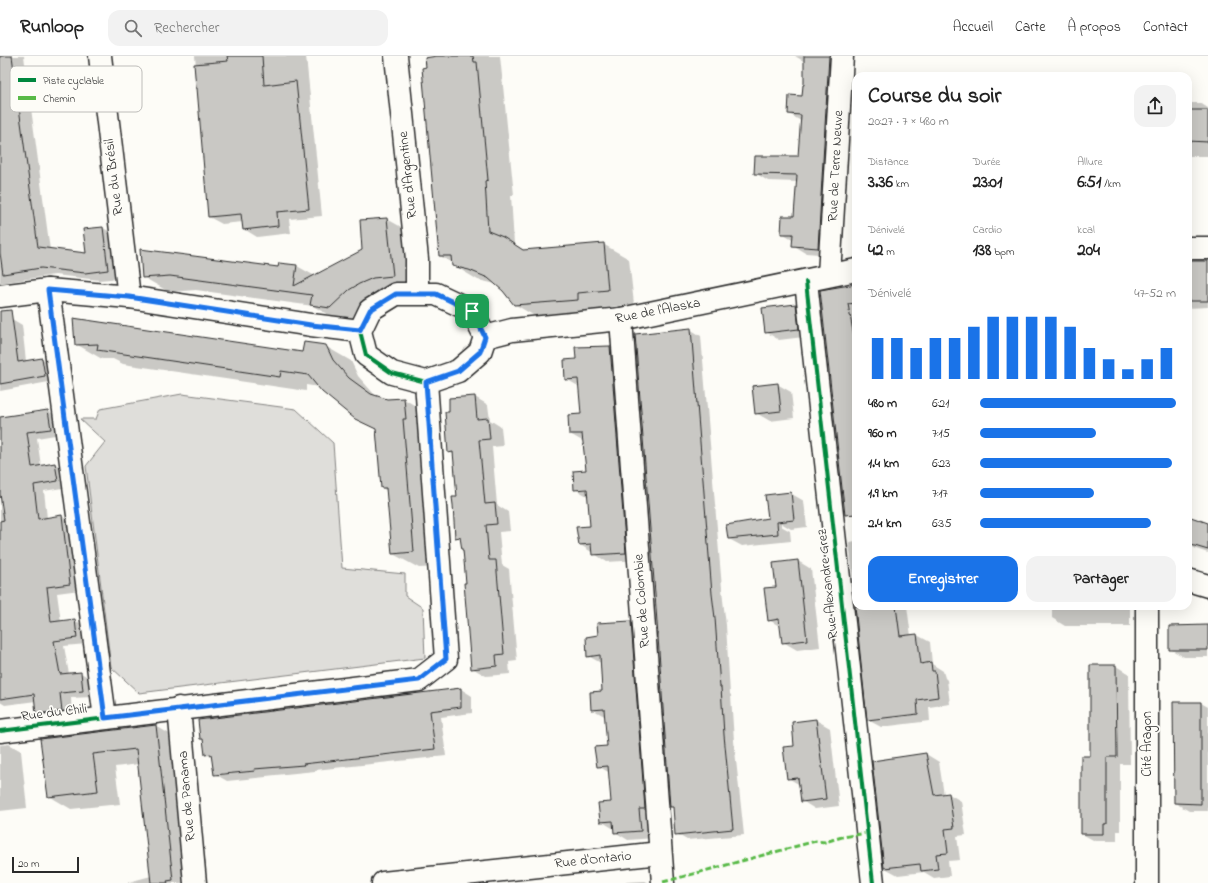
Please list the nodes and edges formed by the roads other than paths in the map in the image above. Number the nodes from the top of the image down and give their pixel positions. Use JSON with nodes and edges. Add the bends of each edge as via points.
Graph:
{"nodes":[{"id":1,"x":100,"y":56,"type":"edge"},
{"id":2,"x":396,"y":56,"type":"edge"},
{"id":3,"x":842,"y":56,"type":"edge"},
{"id":4,"x":101,"y":66,"type":"edge"},
{"id":5,"x":107,"y":112,"type":"edge"},
{"id":6,"x":1192,"y":248,"type":"edge"},
{"id":7,"x":1208,"y":248,"type":"edge"},
{"id":8,"x":852,"y":271,"type":"edge"},
{"id":9,"x":829,"y":275,"type":"junction"},
{"id":10,"x":806,"y":282,"type":"junction"},
{"id":11,"x":48,"y":290,"type":"junction"},
{"id":12,"x":417,"y":294,"type":"junction"},
{"id":13,"x":0,"y":296,"type":"edge"},
{"id":14,"x":129,"y":297,"type":"junction"},
{"id":15,"x":621,"y":319,"type":"junction"},
{"id":16,"x":360,"y":330,"type":"junction"},
{"id":17,"x":485,"y":337,"type":"junction"},
{"id":18,"x":426,"y":382,"type":"junction"},
{"id":19,"x":1192,"y":581,"type":"edge"},
{"id":20,"x":1208,"y":586,"type":"edge"},
{"id":21,"x":1147,"y":610,"type":"edge"},
{"id":22,"x":179,"y":708,"type":"junction"},
{"id":23,"x":105,"y":718,"type":"junction"},
{"id":24,"x":0,"y":731,"type":"edge"},
{"id":25,"x":660,"y":853,"type":"junction"},
{"id":26,"x":432,"y":880,"type":"edge"},
{"id":27,"x":195,"y":883,"type":"edge"},
{"id":28,"x":383,"y":883,"type":"edge"},
{"id":29,"x":663,"y":883,"type":"edge"},
{"id":30,"x":873,"y":883,"type":"edge"},
{"id":31,"x":1147,"y":883,"type":"edge"}],
"edges":[{"from":1,"to":4,"type":"street","name":"Rue du Brésil"},
{"from":2,"to":12,"type":"street","name":"Rue d'Argentine","via":[[417,259]]},
{"from":3,"to":9,"type":"street","name":"Rue de Terre Neuve"},
{"from":5,"to":14,"type":"street","name":"Rue du Brésil"},
{"from":6,"to":7,"type":"street"},
{"from":8,"to":9,"type":"street","name":"Rue de l'Alaska"},
{"from":9,"to":10,"type":"street","name":"Rue de l'Alaska"},
{"from":10,"to":15,"type":"street","name":"Rue de l'Alaska"},
{"from":10,"to":30,"type":"street","name":"Rue Alexandre Grez"},
{"from":11,"to":13,"type":"street"},
{"from":11,"to":14,"type":"street"},
{"from":11,"to":23,"type":"street"},
{"from":12,"to":16,"type":"street","via":[[396,294],[370,310]]},
{"from":12,"to":17,"type":"street","via":[[436,294],[472,311]]},
{"from":14,"to":16,"type":"street"},
{"from":15,"to":17,"type":"street","name":"Rue de l'Alaska","via":[[512,330]]},
{"from":15,"to":25,"type":"street","name":"Rue de Colombie"},
{"from":16,"to":18,"type":"street","via":[[366,355],[392,373]]},
{"from":17,"to":18,"type":"street","via":[[480,352],[458,371]]},
{"from":18,"to":22,"type":"street","name":"Rue du Chili","via":[[446,659],[419,680]]},
{"from":19,"to":20,"type":"street"},
{"from":21,"to":31,"type":"street","name":"Cité Aragon"},
{"from":22,"to":23,"type":"street","name":"Rue du Chili"},
{"from":22,"to":27,"type":"street","name":"Rue de Panama"},
{"from":23,"to":24,"type":"street","name":"Rue du Chili"},
{"from":25,"to":26,"type":"street","name":"Rue d'Ontario"},
{"from":25,"to":29,"type":"street","name":"Rue de Colombie"},
{"from":26,"to":28,"type":"street","name":"Rue d'Ontario"}]}
